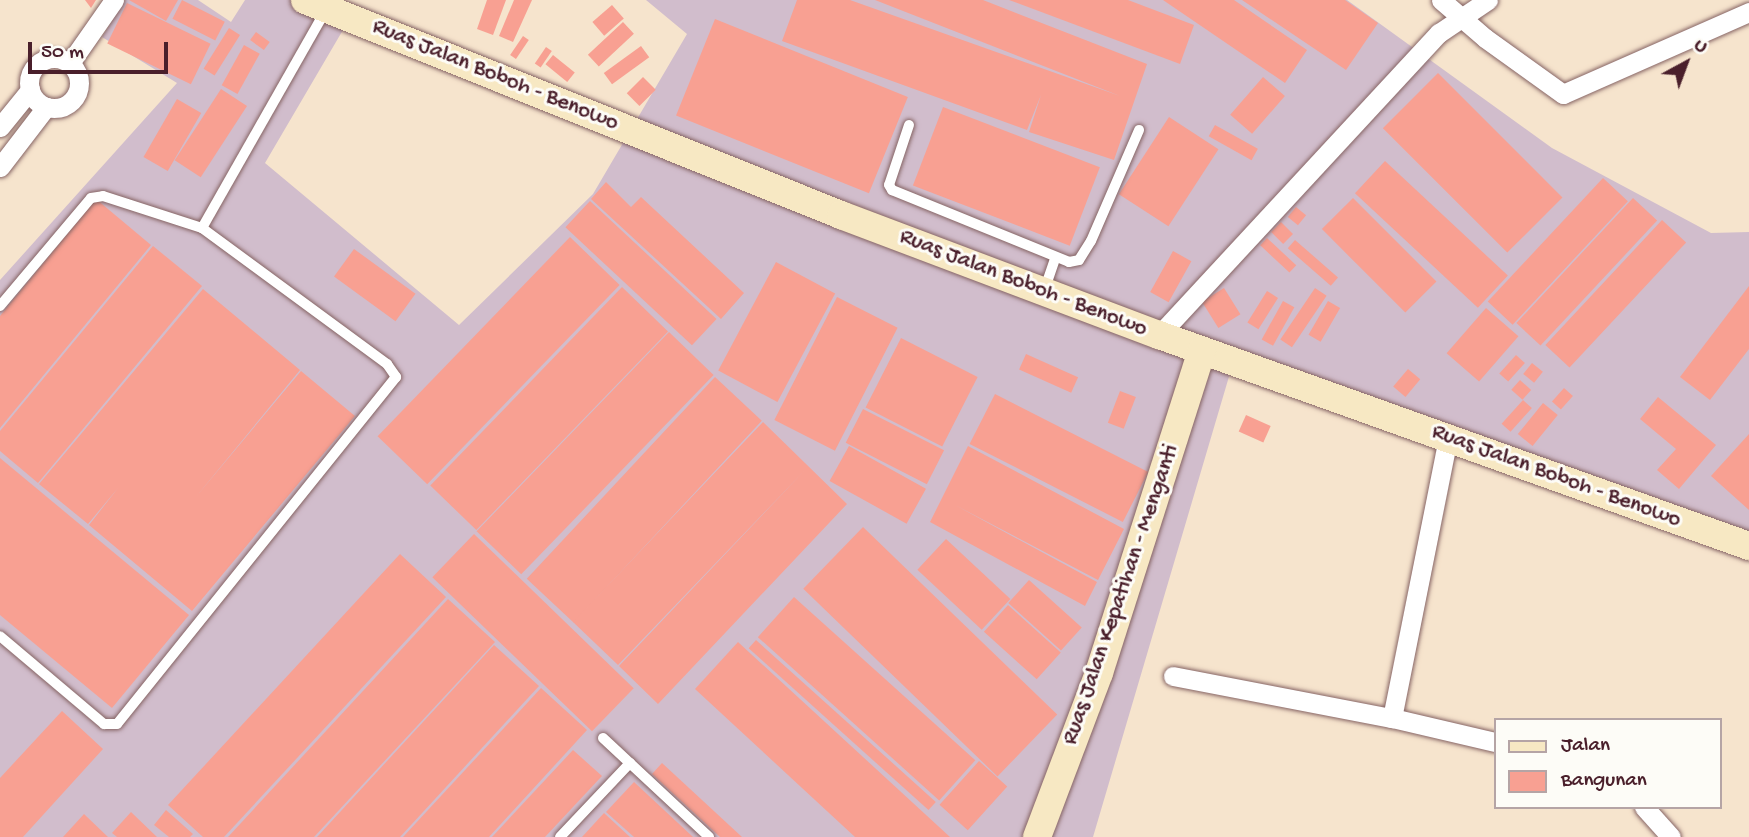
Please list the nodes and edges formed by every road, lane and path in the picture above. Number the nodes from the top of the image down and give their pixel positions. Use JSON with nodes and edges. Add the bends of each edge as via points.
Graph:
{"nodes":[{"id":1,"x":114,"y":0,"type":"edge"},
{"id":2,"x":1441,"y":0,"type":"edge"},
{"id":3,"x":1489,"y":0,"type":"edge"},
{"id":4,"x":316,"y":4,"type":"edge"},
{"id":5,"x":1749,"y":12,"type":"edge"},
{"id":6,"x":1459,"y":16,"type":"junction"},
{"id":7,"x":70,"y":63,"type":"junction"},
{"id":8,"x":30,"y":90,"type":"junction"},
{"id":9,"x":46,"y":107,"type":"junction"},
{"id":10,"x":909,"y":125,"type":"dead end"},
{"id":11,"x":0,"y":127,"type":"edge"},
{"id":12,"x":1139,"y":130,"type":"dead end"},
{"id":13,"x":0,"y":167,"type":"edge"},
{"id":14,"x":202,"y":228,"type":"junction"},
{"id":15,"x":1055,"y":259,"type":"junction"},
{"id":16,"x":1043,"y":291,"type":"junction"},
{"id":17,"x":0,"y":306,"type":"edge"},
{"id":18,"x":1159,"y":335,"type":"junction"},
{"id":19,"x":1202,"y":351,"type":"junction"},
{"id":20,"x":1448,"y":438,"type":"junction"},
{"id":21,"x":1749,"y":546,"type":"edge"},
{"id":22,"x":0,"y":636,"type":"edge"},
{"id":23,"x":1173,"y":676,"type":"dead end"},
{"id":24,"x":1392,"y":718,"type":"junction"},
{"id":25,"x":603,"y":738,"type":"dead end"},
{"id":26,"x":1494,"y":742,"type":"edge"},
{"id":27,"x":630,"y":763,"type":"junction"},
{"id":28,"x":1646,"y":809,"type":"edge"},
{"id":29,"x":560,"y":837,"type":"edge"},
{"id":30,"x":709,"y":837,"type":"edge"},
{"id":31,"x":1037,"y":837,"type":"edge"},
{"id":32,"x":1671,"y":837,"type":"edge"}],
"edges":[{"from":1,"to":7,"type":"street"},
{"from":2,"to":6,"type":"street"},
{"from":3,"to":6,"type":"street"},
{"from":4,"to":14,"type":"lane"},
{"from":4,"to":16,"type":"main road","name":"Ruas Jalan Boboh - Benowo"},
{"from":5,"to":6,"type":"street","via":[[1563,94]]},
{"from":6,"to":18,"type":"street"},
{"from":7,"to":8,"type":"street","via":[[53,57],[36,64]]},
{"from":7,"to":9,"type":"street","via":[[79,80],[74,99],[66,105]]},
{"from":8,"to":9,"type":"street"},
{"from":8,"to":11,"type":"street"},
{"from":9,"to":13,"type":"street"},
{"from":10,"to":15,"type":"lane","via":[[889,185],[892,190]]},
{"from":12,"to":15,"type":"lane","via":[[1079,260]]},
{"from":14,"to":17,"type":"lane","via":[[94,196]]},
{"from":14,"to":22,"type":"lane","via":[[387,365],[394,381],[117,724],[104,724]]},
{"from":15,"to":16,"type":"lane"},
{"from":16,"to":18,"type":"main road","name":"Ruas Jalan Boboh - Benowo"},
{"from":18,"to":19,"type":"main road","name":"Ruas Jalan Boboh - Benowo"},
{"from":19,"to":20,"type":"main road","name":"Ruas Jalan Boboh - Benowo"},
{"from":19,"to":31,"type":"main road","name":"Ruas Jalan Kepatihan - Menganti","via":[[1099,673]]},
{"from":20,"to":21,"type":"main road","name":"Ruas Jalan Boboh - Benowo"},
{"from":20,"to":24,"type":"street"},
{"from":23,"to":24,"type":"street"},
{"from":24,"to":26,"type":"street"},
{"from":25,"to":27,"type":"lane"},
{"from":27,"to":29,"type":"lane"},
{"from":27,"to":30,"type":"lane"},
{"from":28,"to":32,"type":"street"}]}
